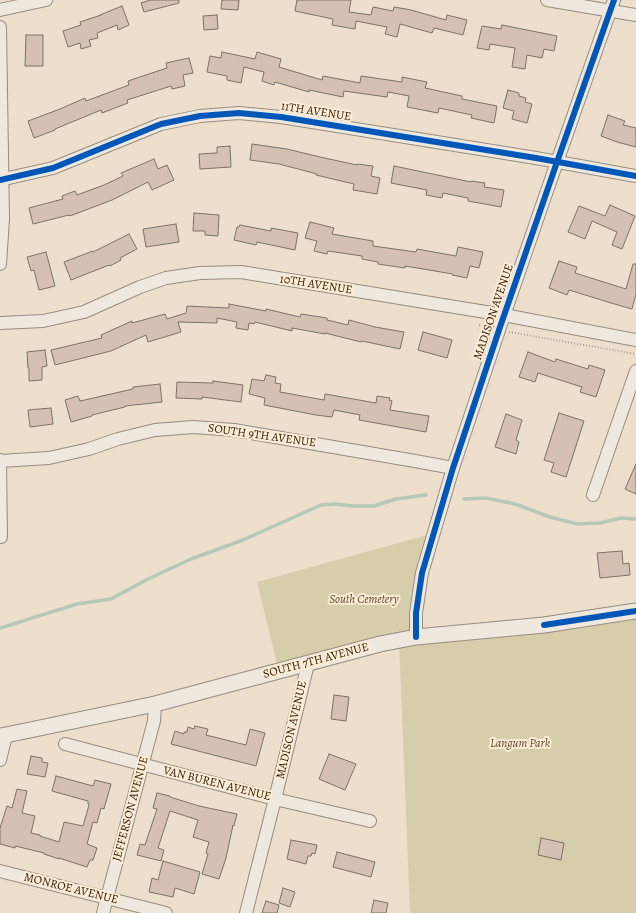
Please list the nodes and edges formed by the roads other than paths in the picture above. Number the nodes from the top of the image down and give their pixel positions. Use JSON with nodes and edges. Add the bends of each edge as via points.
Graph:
{"nodes":[{"id":1,"x":46,"y":0,"type":"edge"},
{"id":2,"x":547,"y":0,"type":"edge"},
{"id":3,"x":612,"y":5,"type":"edge"},
{"id":4,"x":0,"y":10,"type":"edge"},
{"id":5,"x":636,"y":15,"type":"edge"},
{"id":6,"x":0,"y":27,"type":"edge"},
{"id":7,"x":557,"y":162,"type":"junction"},
{"id":8,"x":636,"y":176,"type":"edge"},
{"id":9,"x":1,"y":180,"type":"edge"},
{"id":10,"x":0,"y":264,"type":"edge"},
{"id":11,"x":504,"y":315,"type":"junction"},
{"id":12,"x":0,"y":323,"type":"edge"},
{"id":13,"x":636,"y":340,"type":"edge"},
{"id":14,"x":636,"y":371,"type":"edge"},
{"id":15,"x":0,"y":461,"type":"edge"},
{"id":16,"x":453,"y":468,"type":"junction"},
{"id":17,"x":593,"y":495,"type":"dead end"},
{"id":18,"x":1,"y":537,"type":"dead end"},
{"id":19,"x":636,"y":611,"type":"edge"},
{"id":20,"x":416,"y":637,"type":"junction"},
{"id":21,"x":308,"y":664,"type":"junction"},
{"id":22,"x":155,"y":704,"type":"junction"},
{"id":23,"x":3,"y":735,"type":"edge"},
{"id":24,"x":65,"y":744,"type":"dead end"},
{"id":25,"x":0,"y":760,"type":"edge"},
{"id":26,"x":143,"y":765,"type":"junction"},
{"id":27,"x":276,"y":799,"type":"junction"},
{"id":28,"x":370,"y":821,"type":"dead end"},
{"id":29,"x":0,"y":871,"type":"edge"},
{"id":30,"x":107,"y":898,"type":"junction"},
{"id":31,"x":103,"y":913,"type":"edge"},
{"id":32,"x":166,"y":913,"type":"edge"},
{"id":33,"x":246,"y":913,"type":"edge"}],
"edges":[{"from":1,"to":4,"type":"street"},
{"from":2,"to":3,"type":"street"},
{"from":3,"to":5,"type":"street"},
{"from":3,"to":7,"type":"street","name":"MADISON AVENUE"},
{"from":6,"to":9,"type":"street"},
{"from":7,"to":8,"type":"street","name":"11TH AVENUE"},
{"from":7,"to":9,"type":"street","name":"11TH AVENUE","via":[[281,117],[239,113],[200,116],[161,124],[53,168]]},
{"from":7,"to":11,"type":"street","name":"MADISON AVENUE"},
{"from":9,"to":10,"type":"street","via":[[3,219]]},
{"from":11,"to":12,"type":"street","name":"10TH AVENUE","via":[[242,272],[200,273],[166,278],[84,312],[43,321]]},
{"from":11,"to":13,"type":"street","name":"10TH AVENUE"},
{"from":11,"to":16,"type":"street","name":"MADISON AVENUE"},
{"from":14,"to":17,"type":"street"},
{"from":15,"to":16,"type":"street","name":"SOUTH 9TH AVENUE","via":[[49,458],[154,430],[193,427],[234,430]]},
{"from":15,"to":18,"type":"street"},
{"from":16,"to":20,"type":"street","name":"MADISON AVENUE","via":[[422,573],[416,613]]},
{"from":19,"to":20,"type":"street","name":"SOUTH 7TH AVENUE","via":[[544,625]]},
{"from":20,"to":21,"type":"street","name":"SOUTH 7TH AVENUE"},
{"from":21,"to":22,"type":"street","name":"SOUTH 7TH AVENUE"},
{"from":21,"to":27,"type":"street","name":"MADISON AVENUE"},
{"from":22,"to":23,"type":"street","name":"SOUTH 7TH AVENUE"},
{"from":22,"to":26,"type":"street","name":"JEFFERSON AVENUE","via":[[154,721]]},
{"from":23,"to":25,"type":"street"},
{"from":24,"to":26,"type":"street","name":"VAN BUREN AVENUE"},
{"from":26,"to":27,"type":"street","name":"VAN BUREN AVENUE"},
{"from":26,"to":30,"type":"street","name":"JEFFERSON AVENUE"},
{"from":27,"to":28,"type":"street","name":"VAN BUREN AVENUE"},
{"from":27,"to":33,"type":"street","name":"MADISON AVENUE"},
{"from":29,"to":30,"type":"street","name":"MONROE AVENUE"},
{"from":30,"to":31,"type":"street","name":"JEFFERSON AVENUE"},
{"from":30,"to":32,"type":"street","name":"MONROE AVENUE"}]}
